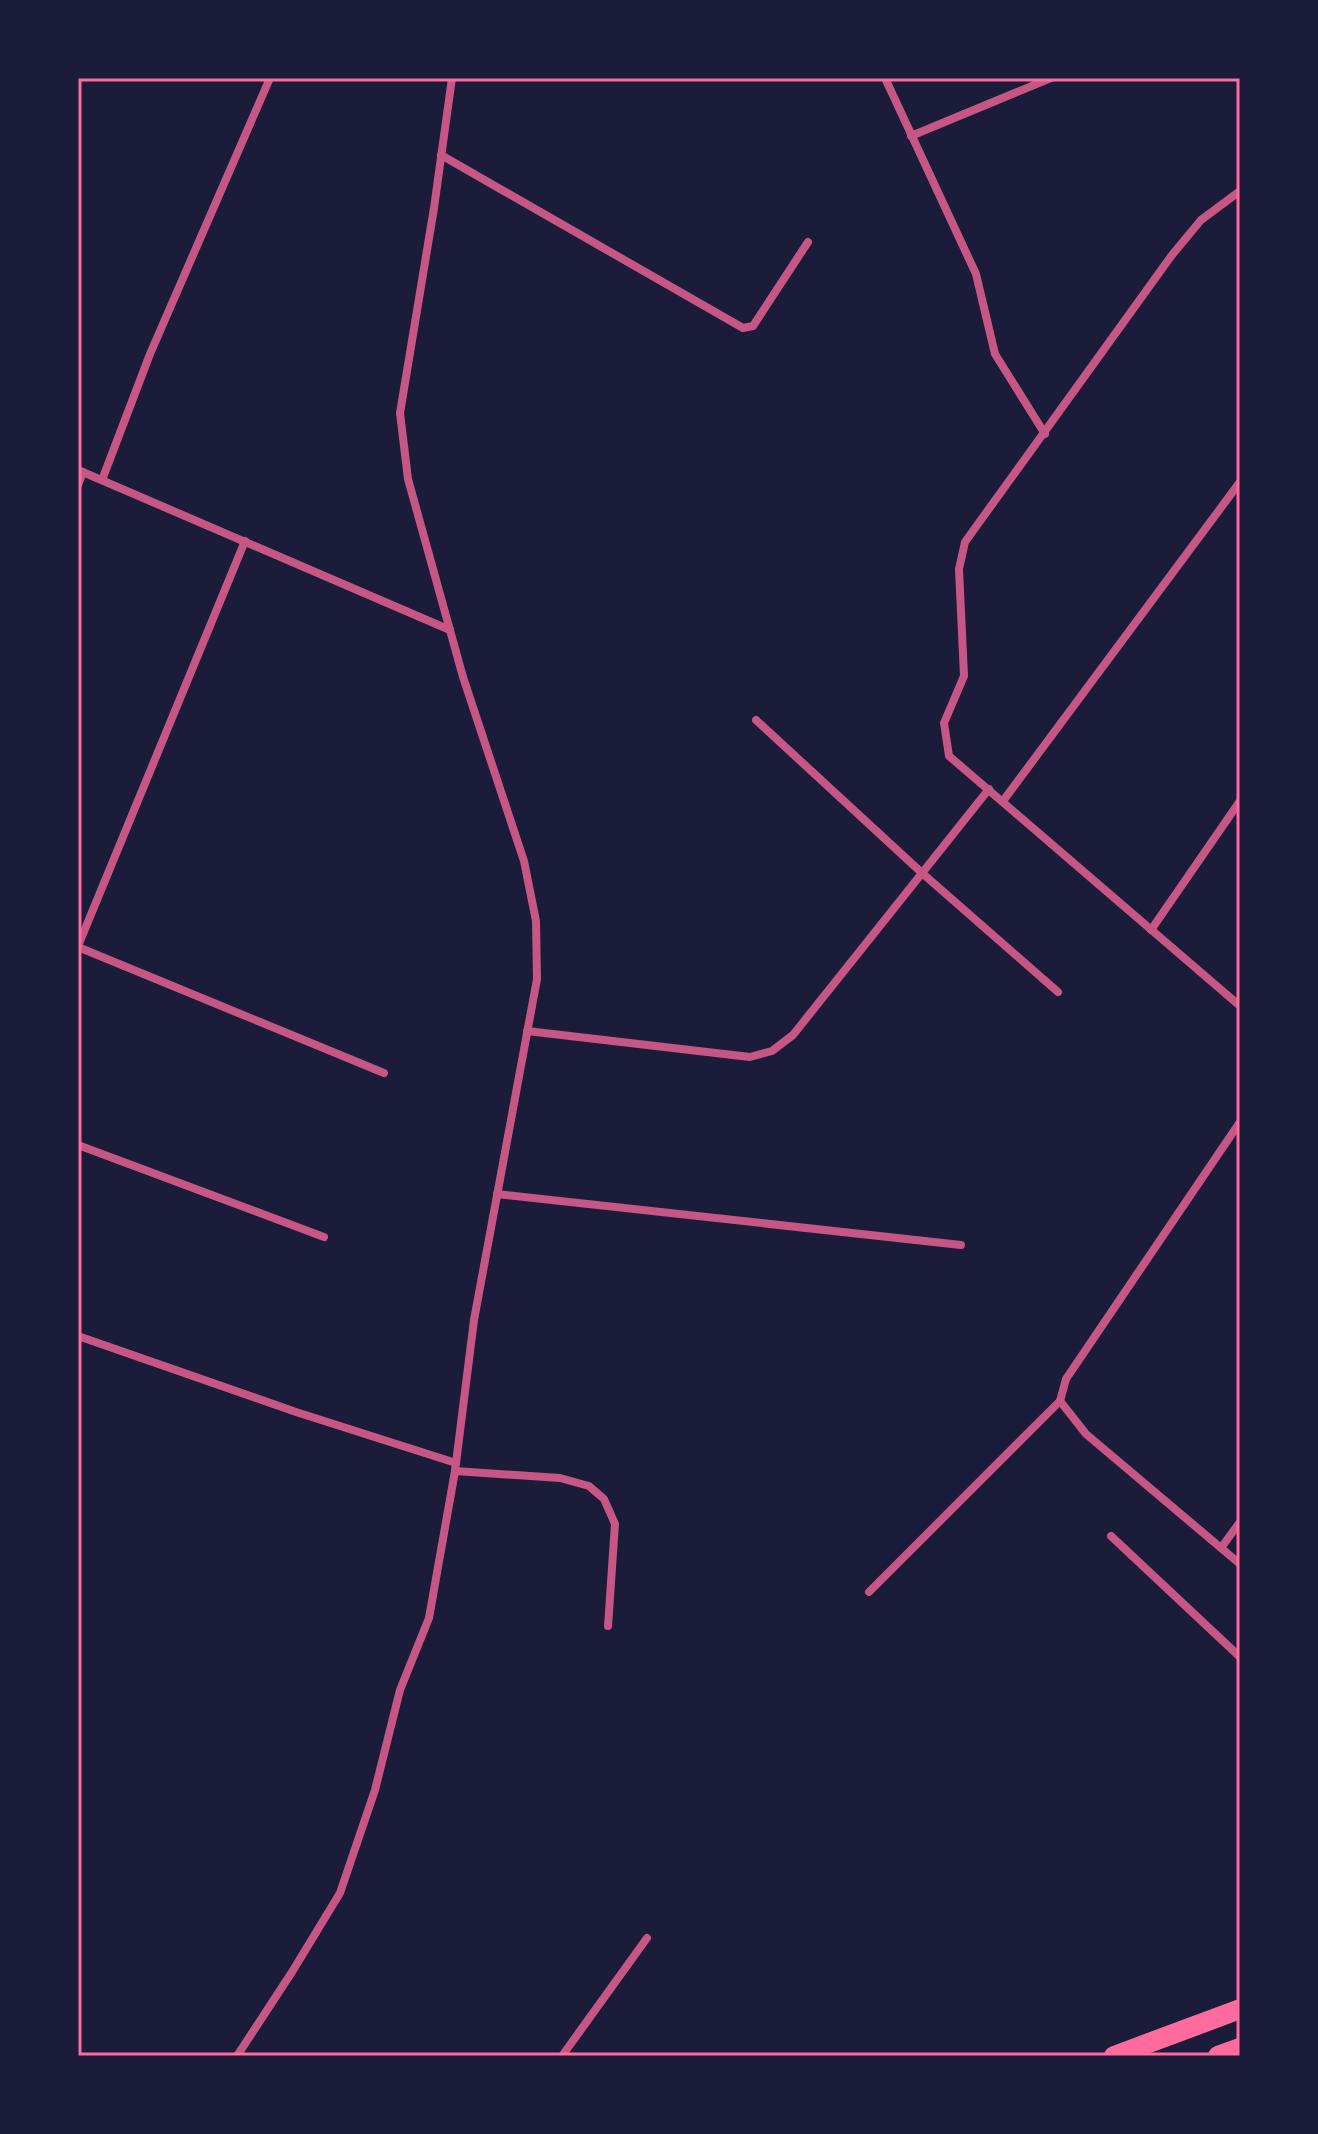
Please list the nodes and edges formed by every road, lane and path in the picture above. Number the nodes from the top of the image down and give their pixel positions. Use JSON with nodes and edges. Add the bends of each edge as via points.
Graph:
{"nodes":[{"id":1,"x":270,"y":78,"type":"edge"},
{"id":2,"x":452,"y":78,"type":"edge"},
{"id":3,"x":885,"y":78,"type":"edge"},
{"id":4,"x":1051,"y":78,"type":"edge"},
{"id":5,"x":911,"y":136,"type":"junction"},
{"id":6,"x":441,"y":155,"type":"junction"},
{"id":7,"x":1240,"y":191,"type":"edge"},
{"id":8,"x":808,"y":242,"type":"dead end"},
{"id":9,"x":1045,"y":434,"type":"junction"},
{"id":10,"x":81,"y":471,"type":"edge"},
{"id":11,"x":102,"y":480,"type":"junction"},
{"id":12,"x":1240,"y":482,"type":"edge"},
{"id":13,"x":78,"y":485,"type":"edge"},
{"id":14,"x":245,"y":541,"type":"junction"},
{"id":15,"x":450,"y":630,"type":"junction"},
{"id":16,"x":756,"y":720,"type":"dead end"},
{"id":17,"x":989,"y":789,"type":"junction"},
{"id":18,"x":1003,"y":801,"type":"junction"},
{"id":19,"x":1240,"y":801,"type":"edge"},
{"id":20,"x":922,"y":873,"type":"junction"},
{"id":21,"x":1151,"y":930,"type":"junction"},
{"id":22,"x":78,"y":947,"type":"edge"},
{"id":23,"x":1058,"y":992,"type":"dead end"},
{"id":24,"x":1240,"y":1006,"type":"edge"},
{"id":25,"x":527,"y":1031,"type":"junction"},
{"id":26,"x":384,"y":1073,"type":"dead end"},
{"id":27,"x":1240,"y":1122,"type":"edge"},
{"id":28,"x":78,"y":1145,"type":"edge"},
{"id":29,"x":497,"y":1194,"type":"junction"},
{"id":30,"x":324,"y":1237,"type":"dead end"},
{"id":31,"x":961,"y":1245,"type":"dead end"},
{"id":32,"x":78,"y":1336,"type":"edge"},
{"id":33,"x":1060,"y":1401,"type":"junction"},
{"id":34,"x":456,"y":1467,"type":"junction"},
{"id":35,"x":1240,"y":1522,"type":"edge"},
{"id":36,"x":1111,"y":1536,"type":"dead end"},
{"id":37,"x":1221,"y":1548,"type":"junction"},
{"id":38,"x":1240,"y":1564,"type":"edge"},
{"id":39,"x":869,"y":1592,"type":"dead end"},
{"id":40,"x":608,"y":1626,"type":"dead end"},
{"id":41,"x":1240,"y":1657,"type":"edge"},
{"id":42,"x":647,"y":1938,"type":"dead end"},
{"id":43,"x":1240,"y":2009,"type":"edge"},
{"id":44,"x":1240,"y":2048,"type":"edge"},
{"id":45,"x":237,"y":2056,"type":"edge"},
{"id":46,"x":562,"y":2056,"type":"edge"},
{"id":47,"x":1114,"y":2056,"type":"edge"},
{"id":48,"x":1218,"y":2056,"type":"edge"}],
"edges":[{"from":1,"to":11,"type":"street","via":[[150,354]]},
{"from":2,"to":6,"type":"street"},
{"from":3,"to":5,"type":"street"},
{"from":4,"to":5,"type":"street"},
{"from":5,"to":9,"type":"street","via":[[976,274],[995,354]]},
{"from":6,"to":8,"type":"street","via":[[743,328],[753,326]]},
{"from":6,"to":15,"type":"street","via":[[400,413],[408,479]]},
{"from":7,"to":9,"type":"street","via":[[1201,220],[1172,255]]},
{"from":9,"to":17,"type":"street","via":[[965,542],[959,569],[964,676],[944,723],[949,756]]},
{"from":10,"to":11,"type":"street"},
{"from":10,"to":13,"type":"street"},
{"from":11,"to":14,"type":"street"},
{"from":12,"to":18,"type":"street"},
{"from":14,"to":15,"type":"street"},
{"from":14,"to":22,"type":"street"},
{"from":15,"to":25,"type":"street","via":[[524,861],[536,921],[537,979]]},
{"from":16,"to":20,"type":"street"},
{"from":17,"to":18,"type":"street"},
{"from":17,"to":20,"type":"street"},
{"from":18,"to":21,"type":"street"},
{"from":19,"to":21,"type":"street"},
{"from":20,"to":23,"type":"street"},
{"from":20,"to":25,"type":"street","via":[[793,1035],[772,1051],[750,1057]]},
{"from":21,"to":24,"type":"street"},
{"from":22,"to":26,"type":"street"},
{"from":25,"to":29,"type":"street"},
{"from":27,"to":33,"type":"street","via":[[1066,1379]]},
{"from":28,"to":30,"type":"street"},
{"from":29,"to":31,"type":"street"},
{"from":29,"to":34,"type":"street","via":[[474,1320]]},
{"from":32,"to":34,"type":"street"},
{"from":33,"to":37,"type":"street","via":[[1086,1434]]},
{"from":33,"to":39,"type":"street"},
{"from":34,"to":40,"type":"street","via":[[560,1478],[589,1486],[604,1499],[615,1524]]},
{"from":34,"to":45,"type":"street","via":[[429,1618],[400,1690],[375,1790],[340,1893]]},
{"from":35,"to":37,"type":"street"},
{"from":36,"to":41,"type":"street"},
{"from":37,"to":38,"type":"street"},
{"from":42,"to":46,"type":"street"},
{"from":43,"to":47,"type":"main road"},
{"from":44,"to":48,"type":"main road"}]}
